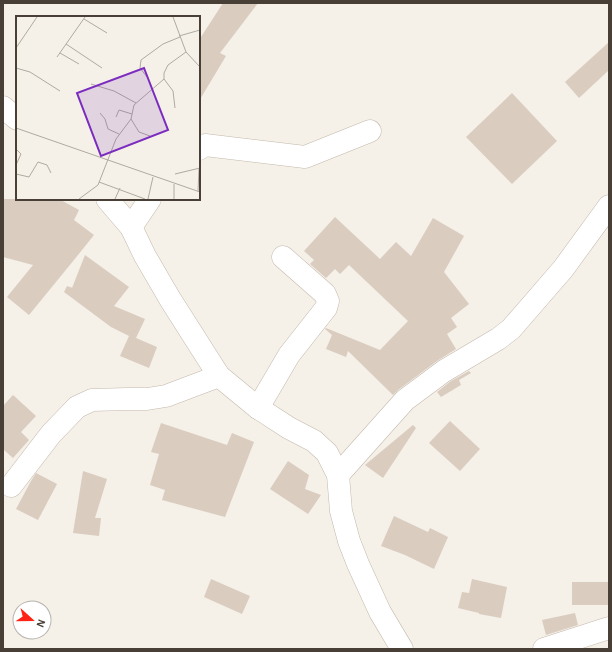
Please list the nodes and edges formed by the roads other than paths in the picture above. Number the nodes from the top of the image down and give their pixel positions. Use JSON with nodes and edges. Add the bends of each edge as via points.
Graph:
{"nodes":[{"id":1,"x":3,"y":107,"type":"edge"},
{"id":2,"x":16,"y":118,"type":"edge"},
{"id":3,"x":370,"y":131,"type":"dead end"},
{"id":4,"x":200,"y":148,"type":"edge"},
{"id":5,"x":108,"y":200,"type":"edge"},
{"id":6,"x":149,"y":200,"type":"edge"},
{"id":7,"x":609,"y":206,"type":"edge"},
{"id":8,"x":131,"y":227,"type":"junction"},
{"id":9,"x":283,"y":257,"type":"dead end"},
{"id":10,"x":219,"y":376,"type":"junction"},
{"id":11,"x":258,"y":408,"type":"junction"},
{"id":12,"x":338,"y":475,"type":"junction"},
{"id":13,"x":11,"y":486,"type":"dead end"},
{"id":14,"x":609,"y":628,"type":"edge"},
{"id":15,"x":402,"y":649,"type":"edge"},
{"id":16,"x":544,"y":649,"type":"edge"}],
"edges":[{"from":1,"to":2,"type":"street"},
{"from":3,"to":4,"type":"street","via":[[305,156],[205,145]]},
{"from":5,"to":8,"type":"street"},
{"from":6,"to":8,"type":"street"},
{"from":7,"to":12,"type":"street","via":[[563,269],[511,329],[444,370],[405,400]]},
{"from":8,"to":10,"type":"street","via":[[163,287]]},
{"from":9,"to":11,"type":"street","via":[[325,294],[328,301],[326,308],[290,355]]},
{"from":10,"to":11,"type":"street"},
{"from":10,"to":13,"type":"street","via":[[166,396],[92,400],[77,407],[51,434]]},
{"from":11,"to":12,"type":"street","via":[[314,441],[327,453]]},
{"from":12,"to":15,"type":"street","via":[[341,511],[349,541],[380,612]]},
{"from":14,"to":16,"type":"street"}]}
